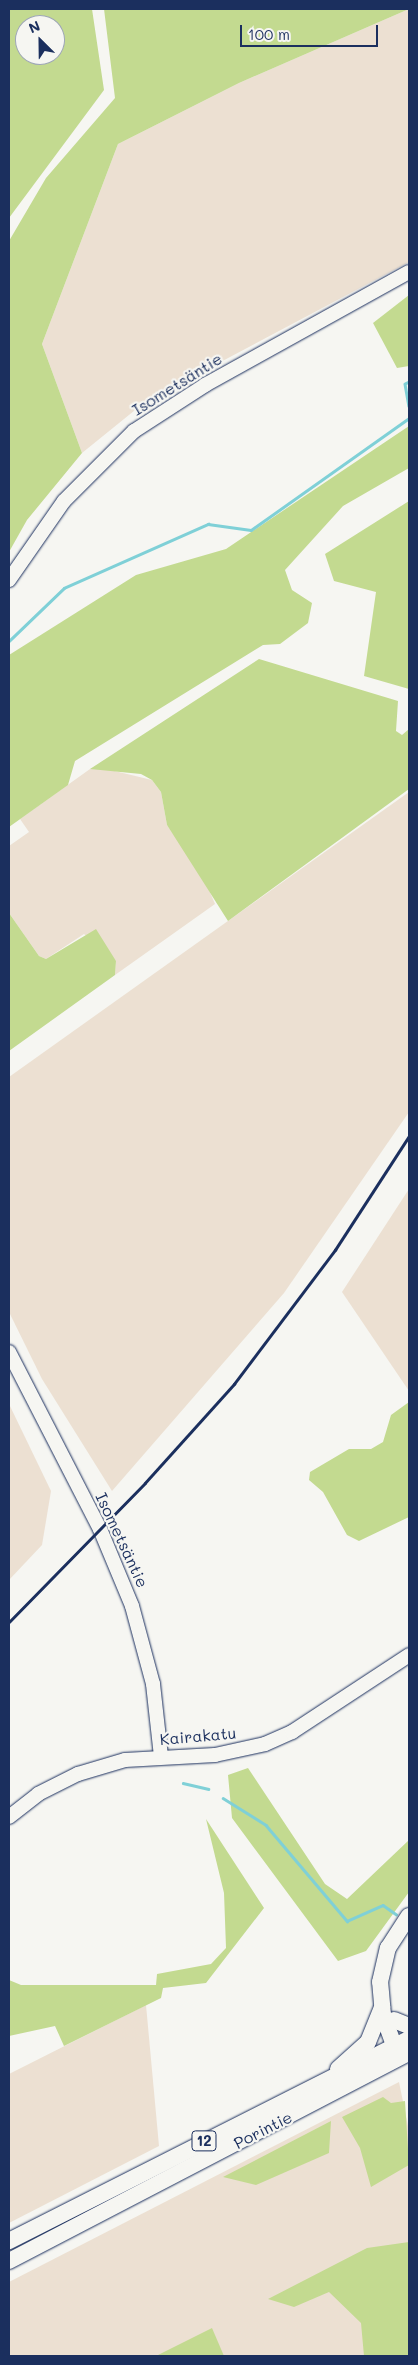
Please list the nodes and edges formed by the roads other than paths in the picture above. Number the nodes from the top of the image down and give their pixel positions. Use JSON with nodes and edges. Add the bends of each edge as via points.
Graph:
{"nodes":[{"id":1,"x":409,"y":272,"type":"edge"},
{"id":2,"x":9,"y":580,"type":"edge"},
{"id":3,"x":9,"y":1352,"type":"edge"},
{"id":4,"x":409,"y":1655,"type":"edge"},
{"id":5,"x":161,"y":1757,"type":"junction"},
{"id":6,"x":9,"y":1817,"type":"edge"},
{"id":7,"x":409,"y":1916,"type":"edge"},
{"id":8,"x":400,"y":1932,"type":"junction"},
{"id":9,"x":382,"y":2008,"type":"junction"},
{"id":10,"x":402,"y":2023,"type":"edge"},
{"id":11,"x":402,"y":2047,"type":"edge"},
{"id":12,"x":314,"y":2085,"type":"junction"},
{"id":13,"x":9,"y":2242,"type":"edge"},
{"id":14,"x":9,"y":2261,"type":"edge"}],
"edges":[{"from":1,"to":2,"type":"main road","name":"Isometsäntie","via":[[205,385],[134,431],[64,501]]},
{"from":3,"to":5,"type":"main road","name":"Isometsäntie","via":[[100,1529],[129,1597],[153,1684]]},
{"from":4,"to":5,"type":"main road","name":"Kairakatu","via":[[292,1732],[265,1744],[223,1754]]},
{"from":5,"to":6,"type":"main road","name":"Kairakatu","via":[[125,1760],[78,1774],[38,1794]]},
{"from":7,"to":8,"type":"highway"},
{"from":8,"to":9,"type":"highway","via":[[382,1962]]},
{"from":8,"to":10,"type":"highway","via":[[389,1973]]},
{"from":9,"to":11,"type":"highway"},
{"from":9,"to":12,"type":"highway","via":[[368,2042],[347,2063]]},
{"from":10,"to":11,"type":"highway"},
{"from":11,"to":12,"type":"highway","name":"Porintie","number":"12"},
{"from":11,"to":14,"type":"highway","name":"Porintie","number":"12"},
{"from":12,"to":13,"type":"highway","name":"Porintie","number":"12"}]}
